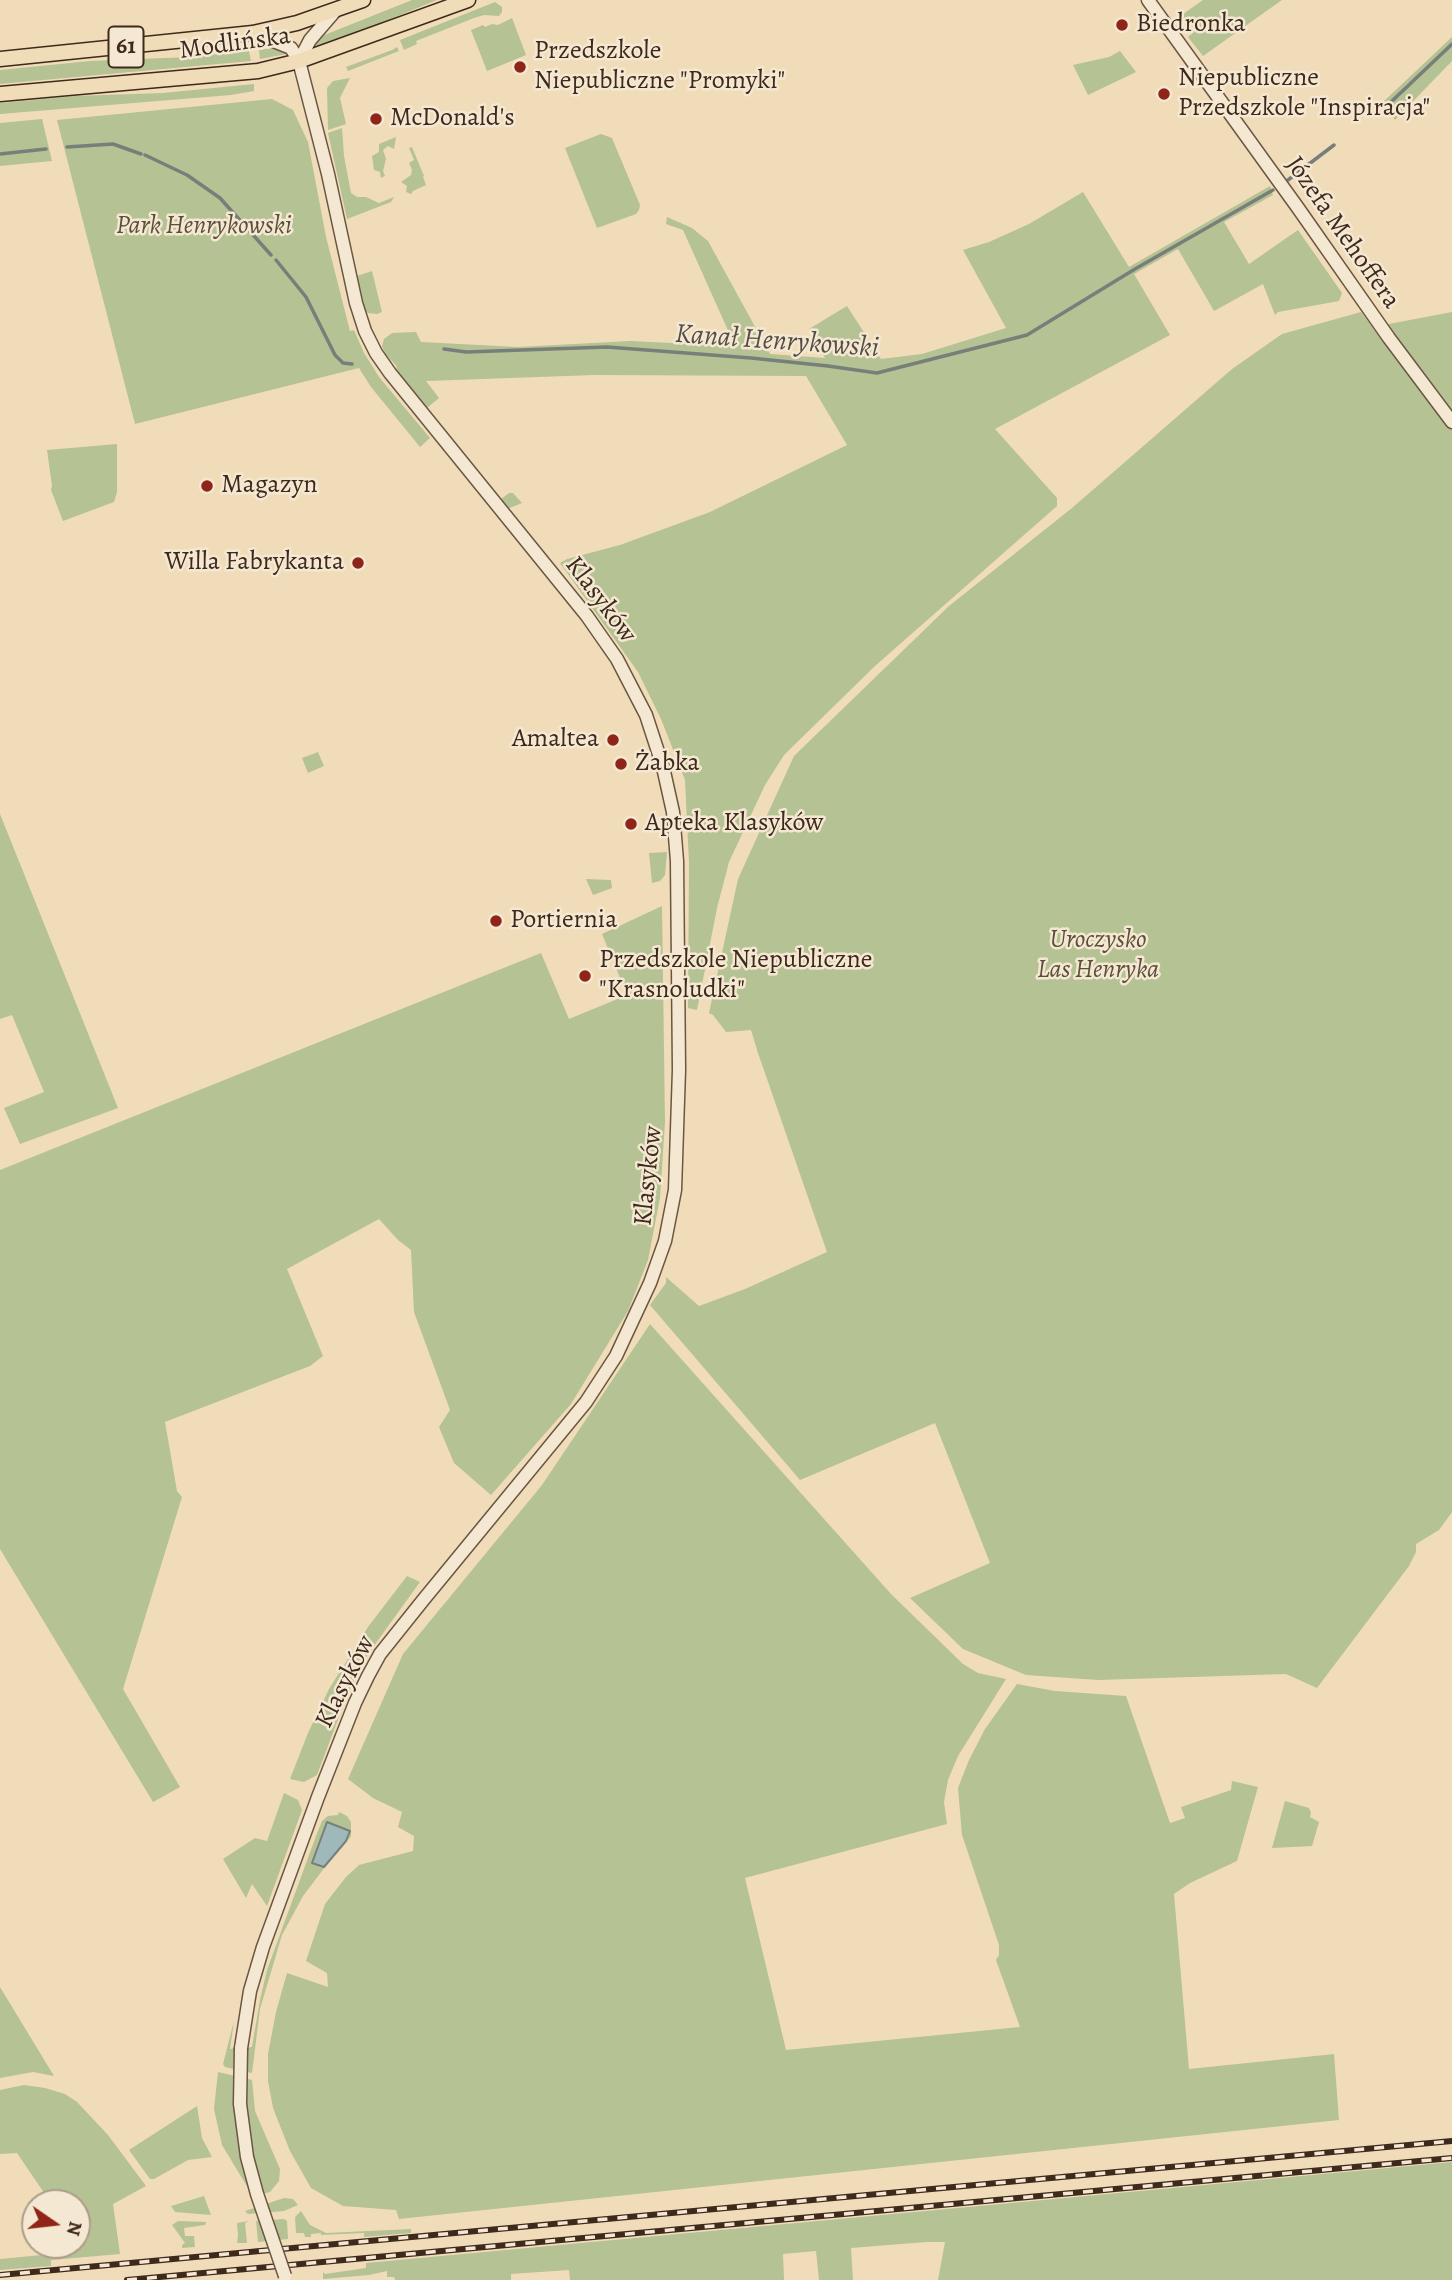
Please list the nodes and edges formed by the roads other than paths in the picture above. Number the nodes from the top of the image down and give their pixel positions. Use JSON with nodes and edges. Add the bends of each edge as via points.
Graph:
{"nodes":[{"id":1,"x":363,"y":0,"type":"edge"},
{"id":2,"x":468,"y":0,"type":"edge"},
{"id":3,"x":1148,"y":0,"type":"edge"},
{"id":4,"x":335,"y":11,"type":"junction"},
{"id":5,"x":253,"y":33,"type":"junction"},
{"id":6,"x":0,"y":59,"type":"edge"},
{"id":7,"x":299,"y":61,"type":"junction"},
{"id":8,"x":0,"y":94,"type":"edge"},
{"id":9,"x":1452,"y":422,"type":"edge"},
{"id":10,"x":286,"y":2278,"type":"edge"}],
"edges":[{"from":1,"to":4,"type":"main road","name":"Modlińska","number":"61"},
{"from":2,"to":7,"type":"main road","name":"Modlińska","number":"61"},
{"from":3,"to":9,"type":"street","name":"Józefa Mehoffera"},
{"from":4,"to":5,"type":"main road","name":"Modlińska","number":"61"},
{"from":4,"to":7,"type":"street"},
{"from":5,"to":6,"type":"main road","name":"Modlińska","number":"61"},
{"from":5,"to":7,"type":"street","via":[[291,48]]},
{"from":7,"to":8,"type":"main road","name":"Modlińska","number":"61","via":[[258,71]]},
{"from":7,"to":10,"type":"street","name":"Klasyków","bridge":true,"via":[[356,303],[376,353],[587,616],[623,670],[652,732],[669,790],[677,861],[679,1070],[671,1215],[657,1265],[616,1356],[559,1437],[389,1643],[368,1676],[263,1947],[241,2048],[240,2104],[247,2157]]}]}
